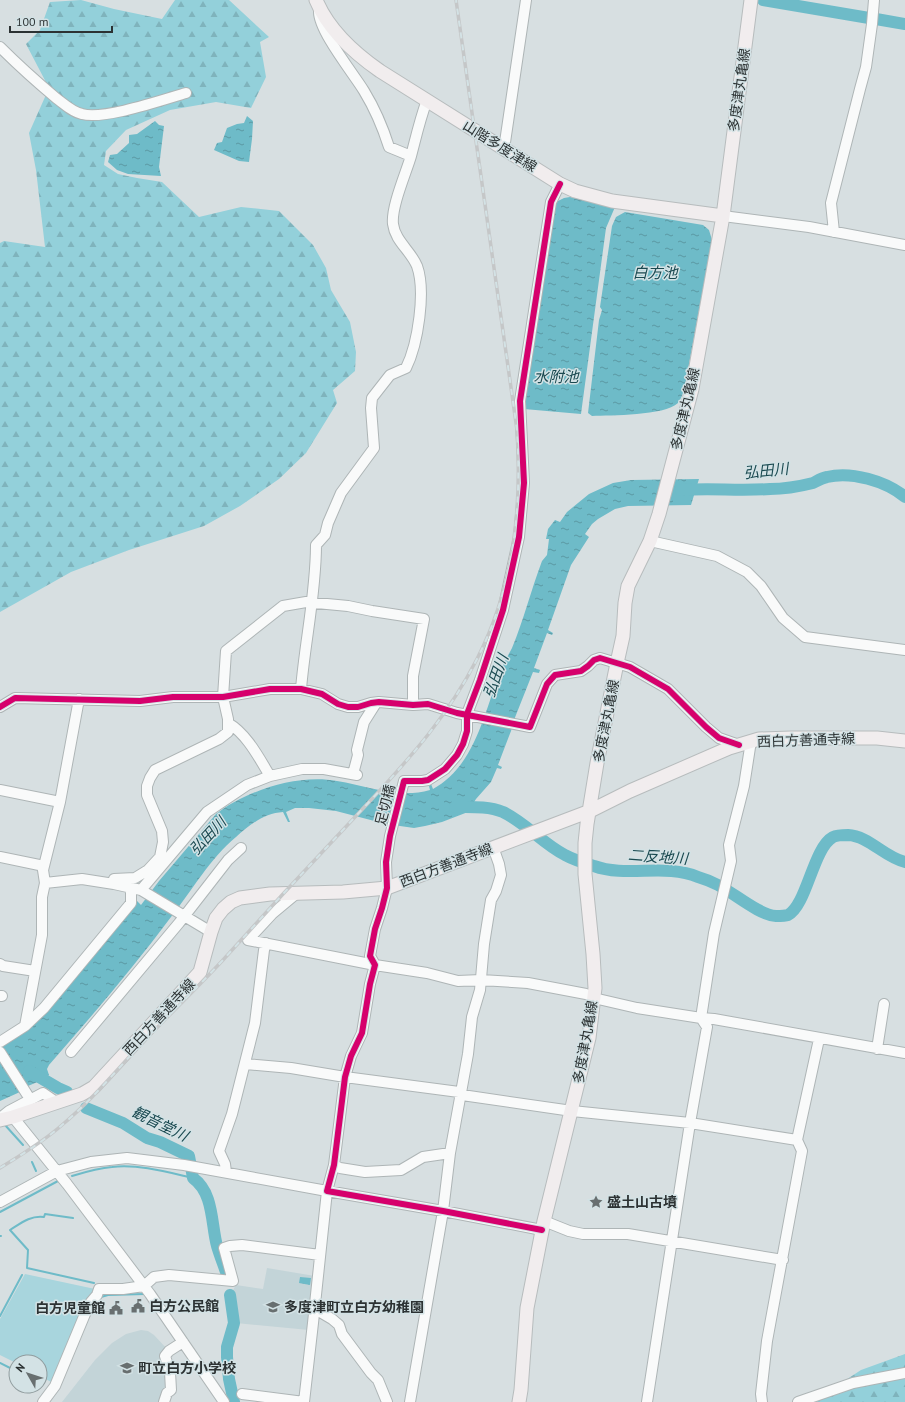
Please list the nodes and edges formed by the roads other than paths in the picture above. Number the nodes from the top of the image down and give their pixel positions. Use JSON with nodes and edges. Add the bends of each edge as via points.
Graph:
{"nodes":[{"id":1,"x":526,"y":0,"type":"edge"},
{"id":2,"x":751,"y":0,"type":"edge"},
{"id":3,"x":874,"y":0,"type":"edge"},
{"id":4,"x":318,"y":4,"type":"edge"},
{"id":5,"x":0,"y":47,"type":"edge"},
{"id":6,"x":186,"y":93,"type":"dead end"},
{"id":7,"x":427,"y":100,"type":"junction"},
{"id":8,"x":504,"y":149,"type":"junction"},
{"id":9,"x":411,"y":156,"type":"junction"},
{"id":10,"x":560,"y":184,"type":"junction"},
{"id":11,"x":722,"y":216,"type":"junction"},
{"id":12,"x":834,"y":232,"type":"junction"},
{"id":13,"x":905,"y":245,"type":"edge"},
{"id":14,"x":650,"y":541,"type":"junction"},
{"id":15,"x":312,"y":603,"type":"junction"},
{"id":16,"x":905,"y":650,"type":"edge"},
{"id":17,"x":617,"y":663,"type":"junction"},
{"id":18,"x":301,"y":689,"type":"junction"},
{"id":19,"x":223,"y":697,"type":"junction"},
{"id":20,"x":79,"y":699,"type":"junction"},
{"id":21,"x":376,"y":703,"type":"junction"},
{"id":22,"x":413,"y":705,"type":"junction"},
{"id":23,"x":0,"y":707,"type":"edge"},
{"id":24,"x":472,"y":715,"type":"junction"},
{"id":25,"x":228,"y":723,"type":"junction"},
{"id":26,"x":905,"y":741,"type":"edge"},
{"id":27,"x":745,"y":743,"type":"junction"},
{"id":28,"x":270,"y":776,"type":"junction"},
{"id":29,"x":0,"y":790,"type":"edge"},
{"id":30,"x":60,"y":802,"type":"junction"},
{"id":31,"x":590,"y":811,"type":"junction"},
{"id":32,"x":493,"y":847,"type":"junction"},
{"id":33,"x":241,"y":848,"type":"dead end"},
{"id":34,"x":0,"y":857,"type":"edge"},
{"id":35,"x":43,"y":870,"type":"junction"},
{"id":36,"x":45,"y":883,"type":"junction"},
{"id":37,"x":114,"y":884,"type":"junction"},
{"id":38,"x":387,"y":888,"type":"junction"},
{"id":39,"x":136,"y":889,"type":"junction"},
{"id":40,"x":296,"y":894,"type":"junction"},
{"id":41,"x":182,"y":915,"type":"junction"},
{"id":42,"x":211,"y":932,"type":"junction"},
{"id":43,"x":266,"y":943,"type":"junction"},
{"id":44,"x":0,"y":964,"type":"edge"},
{"id":45,"x":375,"y":965,"type":"junction"},
{"id":46,"x":35,"y":971,"type":"junction"},
{"id":47,"x":480,"y":980,"type":"junction"},
{"id":48,"x":594,"y":997,"type":"junction"},
{"id":49,"x":884,"y":1004,"type":"dead end"},
{"id":50,"x":701,"y":1018,"type":"junction"},
{"id":51,"x":25,"y":1026,"type":"junction"},
{"id":52,"x":819,"y":1038,"type":"junction"},
{"id":53,"x":0,"y":1042,"type":"edge"},
{"id":54,"x":877,"y":1049,"type":"junction"},
{"id":55,"x":904,"y":1051,"type":"edge"},
{"id":56,"x":0,"y":1052,"type":"edge"},
{"id":57,"x":71,"y":1052,"type":"dead end"},
{"id":58,"x":246,"y":1064,"type":"junction"},
{"id":59,"x":345,"y":1077,"type":"junction"},
{"id":60,"x":462,"y":1095,"type":"junction"},
{"id":61,"x":30,"y":1099,"type":"junction"},
{"id":62,"x":56,"y":1102,"type":"junction"},
{"id":63,"x":572,"y":1111,"type":"junction"},
{"id":64,"x":14,"y":1117,"type":"junction"},
{"id":65,"x":0,"y":1119,"type":"edge"},
{"id":66,"x":690,"y":1123,"type":"junction"},
{"id":67,"x":797,"y":1140,"type":"junction"},
{"id":68,"x":450,"y":1153,"type":"junction"},
{"id":69,"x":334,"y":1165,"type":"junction"},
{"id":70,"x":57,"y":1171,"type":"junction"},
{"id":71,"x":226,"y":1172,"type":"junction"},
{"id":72,"x":327,"y":1191,"type":"junction"},
{"id":73,"x":0,"y":1202,"type":"edge"},
{"id":74,"x":443,"y":1211,"type":"junction"},
{"id":75,"x":543,"y":1225,"type":"junction"},
{"id":76,"x":673,"y":1241,"type":"junction"},
{"id":77,"x":320,"y":1255,"type":"junction"},
{"id":78,"x":783,"y":1260,"type":"junction"},
{"id":79,"x":144,"y":1286,"type":"junction"},
{"id":80,"x":315,"y":1309,"type":"junction"},
{"id":81,"x":183,"y":1342,"type":"junction"},
{"id":82,"x":905,"y":1373,"type":"edge"},
{"id":83,"x":248,"y":1397,"type":"edge"},
{"id":84,"x":43,"y":1402,"type":"edge"},
{"id":85,"x":164,"y":1402,"type":"edge"},
{"id":86,"x":224,"y":1402,"type":"edge"},
{"id":87,"x":304,"y":1402,"type":"edge"},
{"id":88,"x":387,"y":1402,"type":"edge"},
{"id":89,"x":410,"y":1402,"type":"edge"},
{"id":90,"x":519,"y":1402,"type":"edge"},
{"id":91,"x":647,"y":1402,"type":"edge"},
{"id":92,"x":762,"y":1402,"type":"edge"},
{"id":93,"x":798,"y":1402,"type":"edge"}],
"edges":[{"from":1,"to":8,"type":"street"},
{"from":2,"to":11,"type":"main road","name":"多度津丸亀線"},
{"from":3,"to":12,"type":"street","via":[[866,67],[831,203]]},
{"from":4,"to":7,"type":"main road","name":"山階多度津線","via":[[332,27],[362,59]]},
{"from":4,"to":9,"type":"street","via":[[324,30],[364,92],[383,128],[389,148]]},
{"from":5,"to":6,"type":"street","via":[[70,110],[81,114],[90,116],[142,106]]},
{"from":7,"to":8,"type":"main road","name":"山階多度津線"},
{"from":7,"to":9,"type":"street"},
{"from":8,"to":10,"type":"main road","name":"山階多度津線"},
{"from":9,"to":15,"type":"street","via":[[395,204],[393,224],[398,238],[416,265],[421,283],[412,357],[406,368],[390,375],[372,398],[374,448],[341,493],[325,535],[316,545]]},
{"from":10,"to":11,"type":"main road","name":"山階多度津線","via":[[612,201]]},
{"from":10,"to":24,"type":"street","via":[[550,202],[520,401],[524,483],[519,536],[504,610],[480,680]]},
{"from":11,"to":12,"type":"street"},
{"from":11,"to":14,"type":"main road","name":"多度津丸亀線","via":[[692,389]]},
{"from":12,"to":13,"type":"street"},
{"from":14,"to":16,"type":"street","via":[[717,556],[747,572],[761,586],[784,618],[805,638]]},
{"from":14,"to":17,"type":"main road","name":"多度津丸亀線","via":[[628,586],[623,636]]},
{"from":15,"to":18,"type":"street"},
{"from":15,"to":19,"type":"street","via":[[283,606],[226,651]]},
{"from":15,"to":22,"type":"street","via":[[348,606],[424,619],[413,676]]},
{"from":17,"to":24,"type":"street","via":[[600,658],[581,671],[555,675],[547,684],[530,727]]},
{"from":17,"to":27,"type":"street","via":[[630,667],[668,689],[719,738]]},
{"from":17,"to":31,"type":"main road","name":"多度津丸亀線"},
{"from":18,"to":19,"type":"street","via":[[270,689]]},
{"from":18,"to":21,"type":"street","via":[[322,694],[348,707]]},
{"from":19,"to":20,"type":"street","via":[[173,696],[140,701]]},
{"from":19,"to":25,"type":"street"},
{"from":20,"to":23,"type":"street","via":[[16,698]]},
{"from":20,"to":30,"type":"street"},
{"from":21,"to":22,"type":"street"},
{"from":21,"to":28,"type":"street","via":[[364,722],[357,750],[355,774],[324,769],[302,769]]},
{"from":22,"to":24,"type":"street","via":[[428,704]]},
{"from":24,"to":38,"type":"street","name":"足切橋","via":[[463,744],[445,769],[428,780],[404,781],[390,836],[386,862]]},
{"from":25,"to":28,"type":"street","via":[[236,728]]},
{"from":25,"to":37,"type":"street","via":[[228,732],[220,739],[156,770],[150,778],[147,795],[162,832],[160,857],[148,870],[135,878],[114,879]]},
{"from":26,"to":27,"type":"main road","name":"西白方善通寺線","via":[[877,738],[791,738],[759,739]]},
{"from":27,"to":31,"type":"main road","name":"西白方善通寺線","via":[[630,791]]},
{"from":27,"to":50,"type":"street","via":[[744,786],[729,845],[731,861],[714,933]]},
{"from":28,"to":39,"type":"street","via":[[247,785],[206,812]]},
{"from":29,"to":30,"type":"street"},
{"from":30,"to":35,"type":"street"},
{"from":31,"to":32,"type":"main road","name":"西白方善通寺線"},
{"from":31,"to":48,"type":"main road","name":"多度津丸亀線","via":[[585,843],[585,874],[594,954]]},
{"from":32,"to":38,"type":"main road","name":"西白方善通寺線"},
{"from":32,"to":47,"type":"street","via":[[501,875],[491,900]]},
{"from":33,"to":41,"type":"street"},
{"from":34,"to":35,"type":"street","via":[[44,866]]},
{"from":35,"to":36,"type":"street"},
{"from":36,"to":37,"type":"street","via":[[82,879]]},
{"from":36,"to":46,"type":"street","via":[[42,897],[42,935]]},
{"from":37,"to":39,"type":"street"},
{"from":38,"to":40,"type":"main road","name":"西白方善通寺線"},
{"from":38,"to":45,"type":"street","name":"足切橋","via":[[370,956]]},
{"from":39,"to":41,"type":"street"},
{"from":39,"to":51,"type":"street","via":[[131,903],[44,1008]]},
{"from":40,"to":42,"type":"main road","name":"西白方善通寺線","via":[[270,894],[235,900],[216,918]]},
{"from":40,"to":43,"type":"street","via":[[272,914],[248,940]]},
{"from":41,"to":42,"type":"street"},
{"from":41,"to":57,"type":"street"},
{"from":42,"to":62,"type":"main road","name":"西白方善通寺線","via":[[200,972],[181,994],[94,1087],[82,1094]]},
{"from":43,"to":45,"type":"street"},
{"from":43,"to":58,"type":"street","via":[[255,1023]]},
{"from":44,"to":46,"type":"street"},
{"from":45,"to":47,"type":"street","via":[[426,972],[458,981]]},
{"from":45,"to":59,"type":"street","via":[[362,1033]]},
{"from":46,"to":51,"type":"street"},
{"from":47,"to":48,"type":"street","via":[[528,983]]},
{"from":47,"to":60,"type":"street","via":[[480,990],[472,1017]]},
{"from":48,"to":50,"type":"street","via":[[637,1008]]},
{"from":48,"to":63,"type":"main road","name":"多度津丸亀線","via":[[589,1038]]},
{"from":49,"to":54,"type":"street"},
{"from":50,"to":52,"type":"street"},
{"from":50,"to":66,"type":"street","via":[[707,1027]]},
{"from":51,"to":53,"type":"street"},
{"from":52,"to":54,"type":"street"},
{"from":52,"to":67,"type":"street"},
{"from":54,"to":55,"type":"street"},
{"from":56,"to":61,"type":"street"},
{"from":58,"to":59,"type":"street"},
{"from":58,"to":71,"type":"street","via":[[219,1151]]},
{"from":59,"to":60,"type":"street","via":[[459,1092]]},
{"from":59,"to":69,"type":"street"},
{"from":60,"to":63,"type":"street"},
{"from":60,"to":68,"type":"street"},
{"from":61,"to":62,"type":"street","via":[[42,1093]]},
{"from":61,"to":65,"type":"street"},
{"from":62,"to":64,"type":"main road","name":"西白方善通寺線"},
{"from":63,"to":66,"type":"street"},
{"from":63,"to":75,"type":"main road","name":"多度津丸亀線"},
{"from":64,"to":65,"type":"main road","name":"西白方善通寺線"},
{"from":64,"to":70,"type":"street"},
{"from":66,"to":67,"type":"street"},
{"from":66,"to":76,"type":"street"},
{"from":67,"to":78,"type":"street","via":[[802,1151]]},
{"from":68,"to":69,"type":"street","via":[[423,1157],[401,1170],[365,1172]]},
{"from":68,"to":74,"type":"street"},
{"from":69,"to":72,"type":"street"},
{"from":70,"to":71,"type":"street","via":[[91,1162],[127,1158]]},
{"from":70,"to":73,"type":"street"},
{"from":70,"to":79,"type":"street"},
{"from":71,"to":72,"type":"street"},
{"from":72,"to":74,"type":"street"},
{"from":72,"to":77,"type":"street"},
{"from":74,"to":75,"type":"street"},
{"from":74,"to":89,"type":"street"},
{"from":75,"to":76,"type":"street","via":[[583,1234],[628,1234]]},
{"from":75,"to":90,"type":"main road","name":"多度津丸亀線","via":[[527,1308]]},
{"from":76,"to":78,"type":"street"},
{"from":76,"to":91,"type":"street"},
{"from":77,"to":79,"type":"street","via":[[242,1245],[230,1246],[224,1248],[233,1281],[169,1275],[154,1277]]},
{"from":77,"to":80,"type":"street"},
{"from":78,"to":92,"type":"street","via":[[767,1341]]},
{"from":79,"to":81,"type":"street"},
{"from":79,"to":84,"type":"street","via":[[99,1289],[85,1314],[55,1386]]},
{"from":80,"to":87,"type":"street"},
{"from":80,"to":88,"type":"street","via":[[339,1325],[342,1334],[378,1380]]},
{"from":81,"to":85,"type":"street","via":[[165,1356],[170,1372],[171,1390]]},
{"from":81,"to":86,"type":"street"},
{"from":82,"to":93,"type":"street","via":[[853,1383]]},
{"from":83,"to":87,"type":"street"}]}
